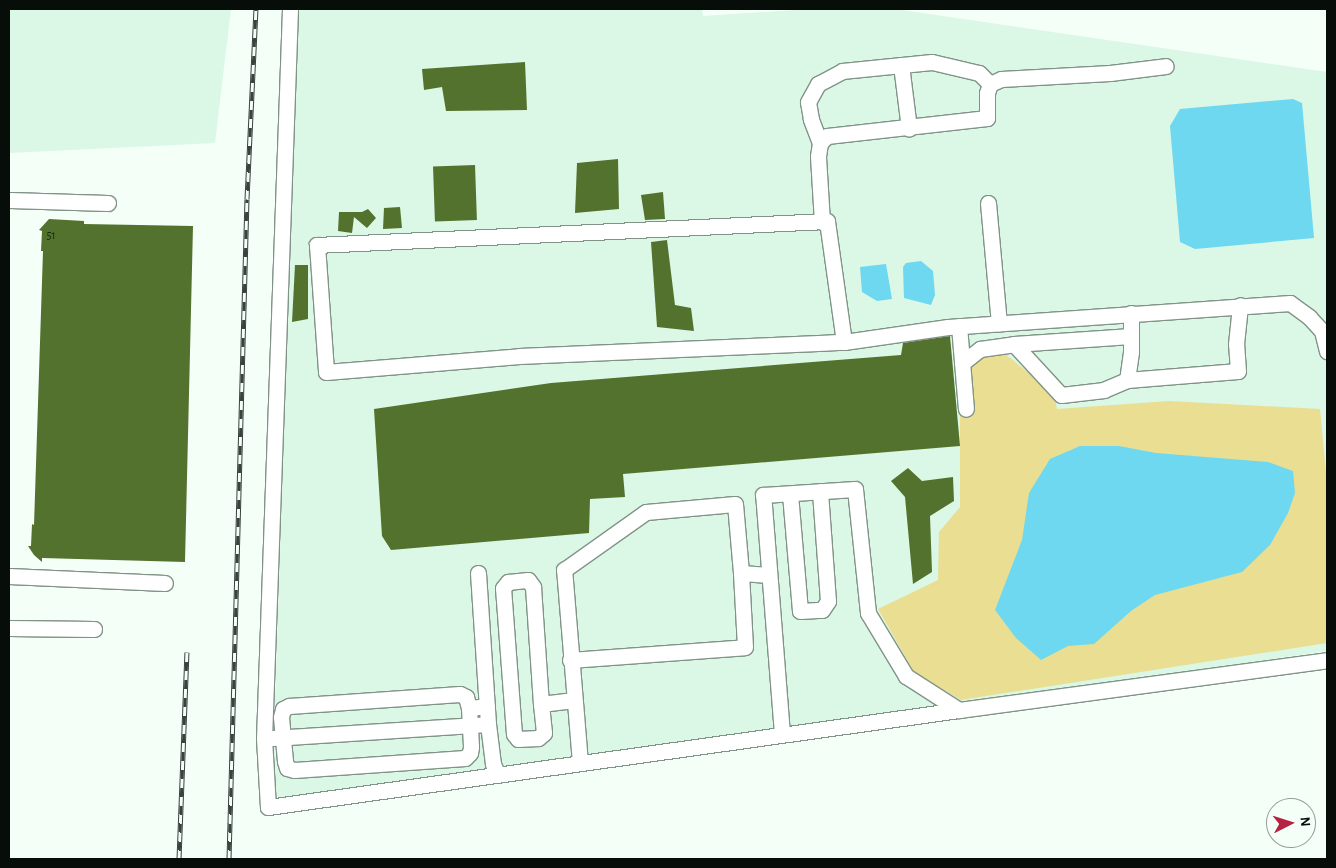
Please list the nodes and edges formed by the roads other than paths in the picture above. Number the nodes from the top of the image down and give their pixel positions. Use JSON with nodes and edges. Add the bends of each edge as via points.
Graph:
{"nodes":[{"id":1,"x":290,"y":9,"type":"edge"},
{"id":2,"x":902,"y":65,"type":"junction"},
{"id":3,"x":1166,"y":66,"type":"dead end"},
{"id":4,"x":990,"y":84,"type":"junction"},
{"id":5,"x":908,"y":128,"type":"junction"},
{"id":6,"x":820,"y":144,"type":"junction"},
{"id":7,"x":9,"y":200,"type":"edge"},
{"id":8,"x":108,"y":203,"type":"dead end"},
{"id":9,"x":988,"y":204,"type":"dead end"},
{"id":10,"x":822,"y":222,"type":"junction"},
{"id":11,"x":1240,"y":306,"type":"junction"},
{"id":12,"x":1131,"y":313,"type":"junction"},
{"id":13,"x":999,"y":323,"type":"junction"},
{"id":14,"x":959,"y":326,"type":"junction"},
{"id":15,"x":1131,"y":336,"type":"junction"},
{"id":16,"x":844,"y":342,"type":"junction"},
{"id":17,"x":1014,"y":344,"type":"junction"},
{"id":18,"x":1327,"y":351,"type":"edge"},
{"id":19,"x":962,"y":363,"type":"junction"},
{"id":20,"x":1127,"y":380,"type":"junction"},
{"id":21,"x":966,"y":409,"type":"dead end"},
{"id":22,"x":820,"y":491,"type":"junction"},
{"id":23,"x":790,"y":494,"type":"junction"},
{"id":24,"x":478,"y":573,"type":"dead end"},
{"id":25,"x":741,"y":573,"type":"junction"},
{"id":26,"x":769,"y":575,"type":"junction"},
{"id":27,"x":9,"y":576,"type":"edge"},
{"id":28,"x":165,"y":583,"type":"dead end"},
{"id":29,"x":9,"y":628,"type":"edge"},
{"id":30,"x":94,"y":629,"type":"dead end"},
{"id":31,"x":570,"y":660,"type":"junction"},
{"id":32,"x":1327,"y":660,"type":"edge"},
{"id":33,"x":574,"y":700,"type":"junction"},
{"id":34,"x":541,"y":704,"type":"junction"},
{"id":35,"x":469,"y":708,"type":"junction"},
{"id":36,"x":959,"y":710,"type":"junction"},
{"id":37,"x":487,"y":716,"type":"junction"},
{"id":38,"x":512,"y":716,"type":"junction"},
{"id":39,"x":470,"y":725,"type":"junction"},
{"id":40,"x":782,"y":734,"type":"junction"},
{"id":41,"x":264,"y":738,"type":"junction"},
{"id":42,"x":283,"y":738,"type":"junction"},
{"id":43,"x":580,"y":763,"type":"junction"},
{"id":44,"x":498,"y":775,"type":"junction"}],
"edges":[{"from":1,"to":41,"type":"street"},
{"from":2,"to":4,"type":"street","via":[[932,62],[978,73]]},
{"from":2,"to":5,"type":"street"},
{"from":2,"to":6,"type":"street","via":[[842,71],[818,84],[808,102]]},
{"from":3,"to":4,"type":"street","via":[[1110,73],[1001,79]]},
{"from":4,"to":5,"type":"street","via":[[987,118]]},
{"from":5,"to":6,"type":"street","via":[[827,136]]},
{"from":6,"to":10,"type":"street"},
{"from":7,"to":8,"type":"street"},
{"from":9,"to":13,"type":"street"},
{"from":10,"to":16,"type":"street","via":[[827,221]]},
{"from":10,"to":16,"type":"street","via":[[317,245],[326,372],[519,356]]},
{"from":11,"to":12,"type":"street"},
{"from":11,"to":18,"type":"street","via":[[1290,303],[1322,332]]},
{"from":11,"to":20,"type":"street","via":[[1236,344],[1238,371]]},
{"from":12,"to":13,"type":"street"},
{"from":12,"to":15,"type":"street"},
{"from":13,"to":14,"type":"street"},
{"from":14,"to":16,"type":"street"},
{"from":14,"to":19,"type":"street"},
{"from":15,"to":17,"type":"street"},
{"from":15,"to":20,"type":"street"},
{"from":17,"to":19,"type":"street","via":[[980,349]]},
{"from":17,"to":20,"type":"street","via":[[1061,395],[1104,390]]},
{"from":19,"to":21,"type":"street"},
{"from":22,"to":23,"type":"street"},
{"from":22,"to":23,"type":"street","via":[[828,602],[822,610],[800,611]]},
{"from":22,"to":36,"type":"street","via":[[855,489],[868,613],[906,676]]},
{"from":23,"to":26,"type":"street","via":[[763,496]]},
{"from":24,"to":37,"type":"street"},
{"from":25,"to":26,"type":"street"},
{"from":25,"to":31,"type":"street","via":[[745,647]]},
{"from":25,"to":31,"type":"street","via":[[735,504],[646,512],[564,570]]},
{"from":26,"to":40,"type":"street"},
{"from":27,"to":28,"type":"street"},
{"from":29,"to":30,"type":"street"},
{"from":31,"to":33,"type":"street"},
{"from":32,"to":36,"type":"street"},
{"from":33,"to":34,"type":"street"},
{"from":33,"to":43,"type":"street"},
{"from":34,"to":38,"type":"street","via":[[544,733],[538,738],[518,740]]},
{"from":34,"to":38,"type":"street","via":[[533,587],[528,580],[508,582],[503,588]]},
{"from":35,"to":37,"type":"street"},
{"from":35,"to":39,"type":"street"},
{"from":35,"to":42,"type":"street","via":[[466,697],[460,694],[289,706],[283,709],[281,716]]},
{"from":36,"to":40,"type":"street"},
{"from":37,"to":38,"type":"street"},
{"from":37,"to":39,"type":"street"},
{"from":37,"to":44,"type":"street","via":[[493,764]]},
{"from":39,"to":42,"type":"street"},
{"from":39,"to":42,"type":"street","via":[[470,753],[465,758],[287,768]]},
{"from":40,"to":43,"type":"street"},
{"from":41,"to":42,"type":"street"},
{"from":41,"to":44,"type":"street","via":[[268,808]]},
{"from":43,"to":44,"type":"street"}]}
